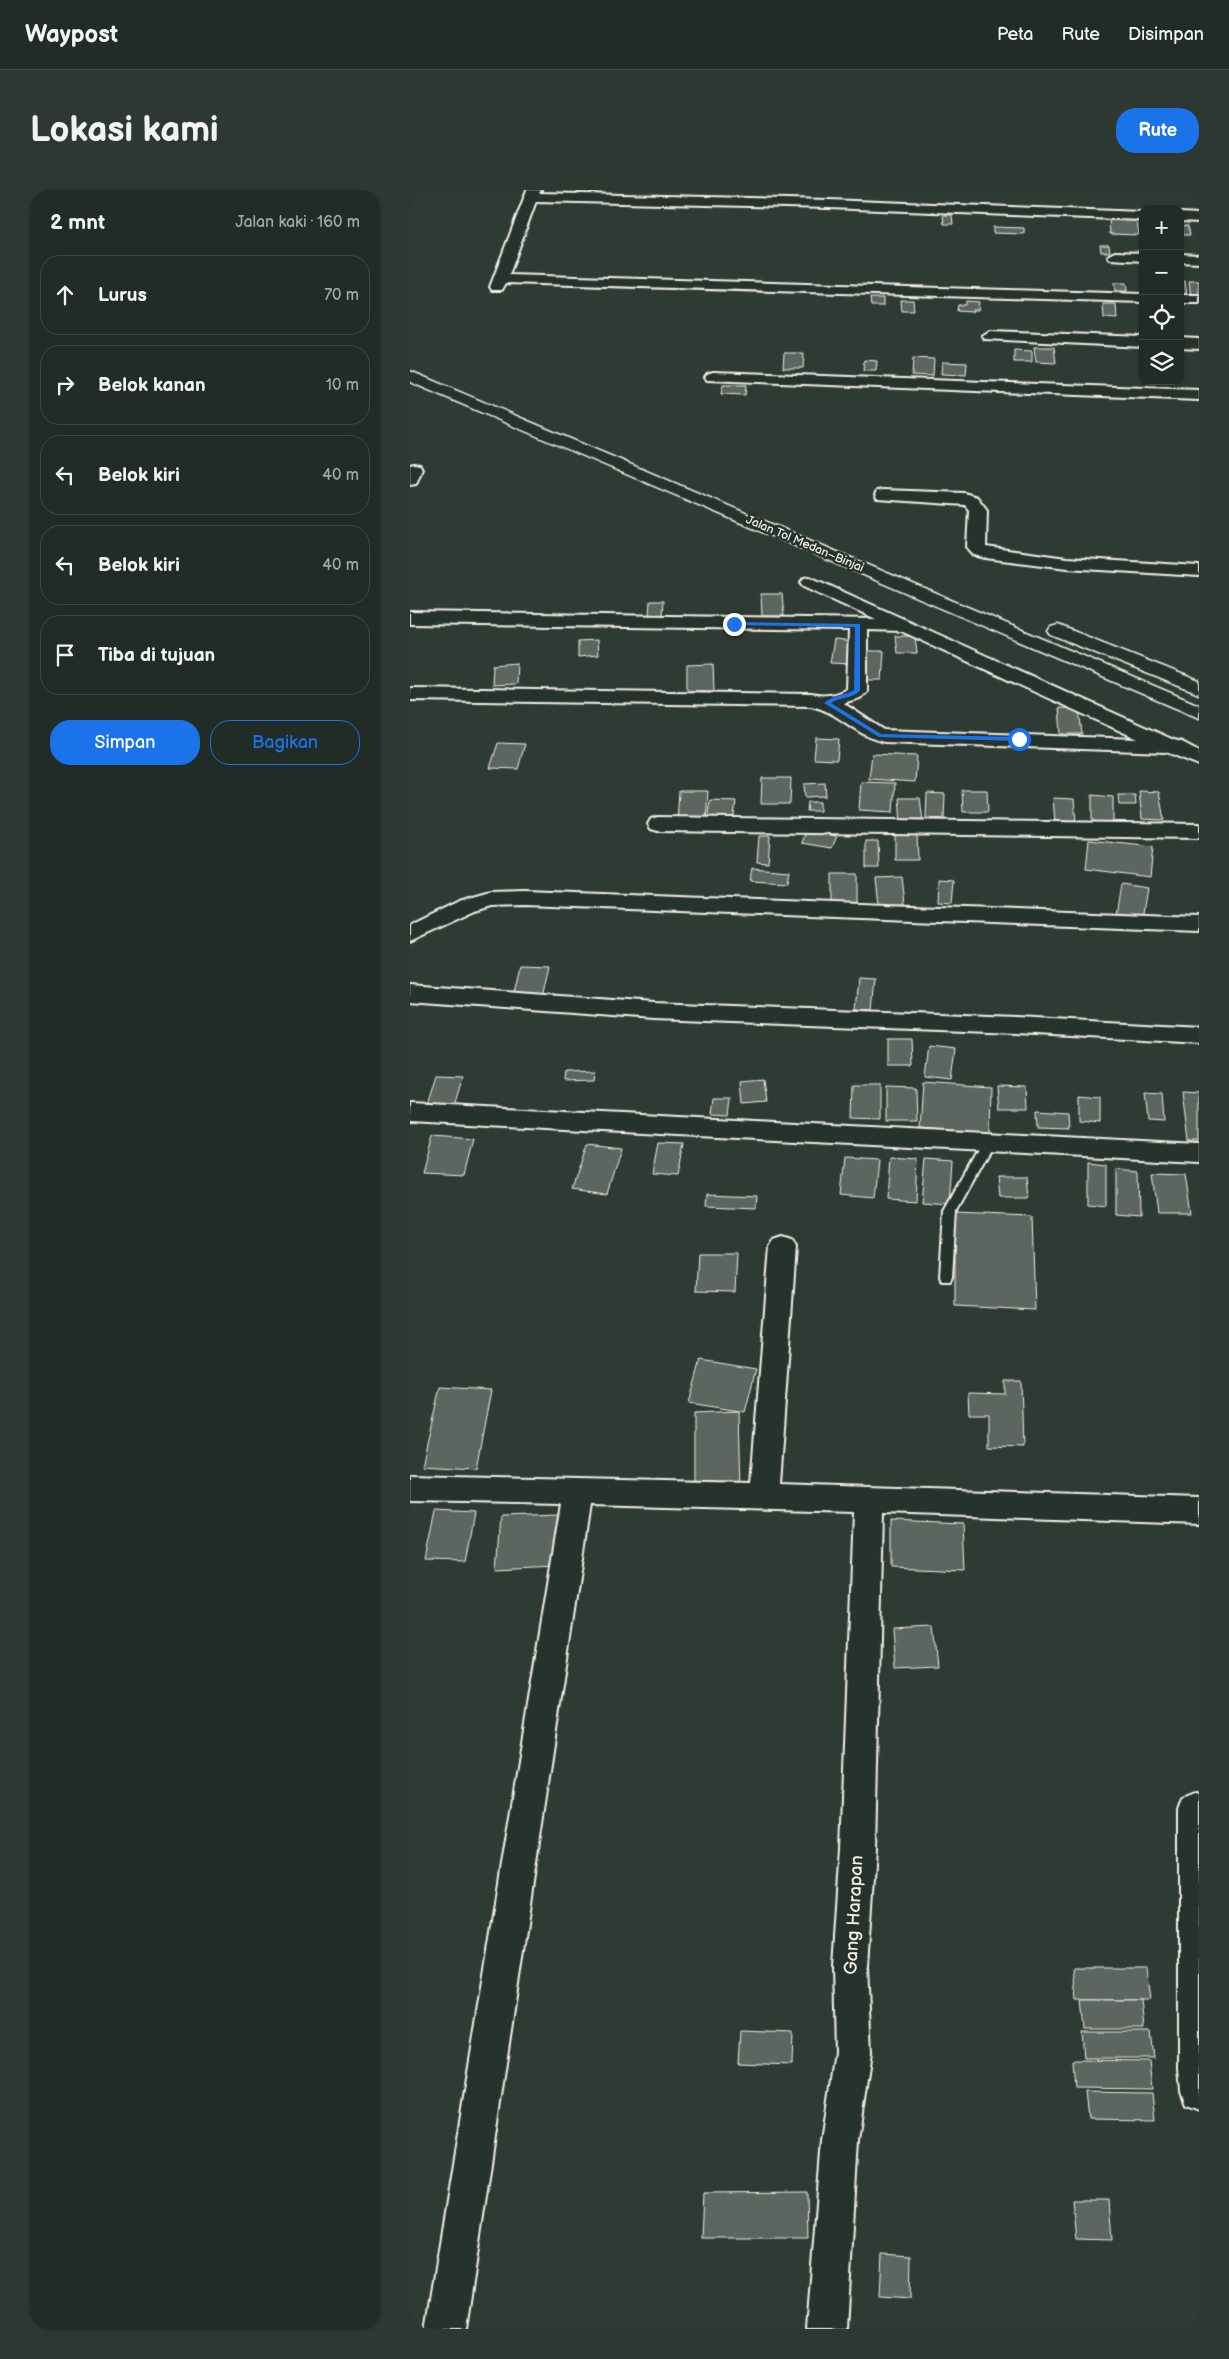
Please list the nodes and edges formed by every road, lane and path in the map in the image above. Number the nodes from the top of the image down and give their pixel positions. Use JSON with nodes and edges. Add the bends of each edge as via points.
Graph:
{"nodes":[{"id":1,"x":533,"y":193,"type":"edge"},
{"id":2,"x":1139,"y":216,"type":"edge"},
{"id":3,"x":1184,"y":218,"type":"edge"},
{"id":4,"x":1199,"y":218,"type":"edge"},
{"id":5,"x":1115,"y":256,"type":"dead end"},
{"id":6,"x":1139,"y":257,"type":"edge"},
{"id":7,"x":1184,"y":258,"type":"edge"},
{"id":8,"x":1199,"y":259,"type":"edge"},
{"id":9,"x":1139,"y":298,"type":"edge"},
{"id":10,"x":1184,"y":299,"type":"edge"},
{"id":11,"x":1199,"y":299,"type":"edge"},
{"id":12,"x":990,"y":336,"type":"dead end"},
{"id":13,"x":1139,"y":342,"type":"edge"},
{"id":14,"x":1184,"y":343,"type":"edge"},
{"id":15,"x":1199,"y":344,"type":"edge"},
{"id":16,"x":411,"y":358,"type":"edge"},
{"id":17,"x":410,"y":376,"type":"edge"},
{"id":18,"x":713,"y":378,"type":"dead end"},
{"id":19,"x":1199,"y":395,"type":"edge"},
{"id":20,"x":883,"y":495,"type":"dead end"},
{"id":21,"x":1199,"y":571,"type":"edge"},
{"id":22,"x":810,"y":582,"type":"dead end"},
{"id":23,"x":1001,"y":608,"type":"dead end"},
{"id":24,"x":410,"y":618,"type":"edge"},
{"id":25,"x":1037,"y":623,"type":"dead end"},
{"id":26,"x":858,"y":625,"type":"junction"},
{"id":27,"x":903,"y":625,"type":"junction"},
{"id":28,"x":1199,"y":688,"type":"edge"},
{"id":29,"x":410,"y":694,"type":"edge"},
{"id":30,"x":827,"y":703,"type":"junction"},
{"id":31,"x":1199,"y":712,"type":"edge"},
{"id":32,"x":1175,"y":746,"type":"junction"},
{"id":33,"x":1199,"y":759,"type":"edge"},
{"id":34,"x":658,"y":824,"type":"dead end"},
{"id":35,"x":1199,"y":832,"type":"edge"},
{"id":36,"x":1199,"y":924,"type":"edge"},
{"id":37,"x":410,"y":934,"type":"edge"},
{"id":38,"x":410,"y":993,"type":"edge"},
{"id":39,"x":1199,"y":1035,"type":"edge"},
{"id":40,"x":410,"y":1112,"type":"edge"},
{"id":41,"x":987,"y":1144,"type":"junction"},
{"id":42,"x":1199,"y":1153,"type":"edge"},
{"id":43,"x":783,"y":1247,"type":"dead end"},
{"id":44,"x":946,"y":1277,"type":"dead end"},
{"id":45,"x":410,"y":1488,"type":"edge"},
{"id":46,"x":577,"y":1492,"type":"junction"},
{"id":47,"x":764,"y":1496,"type":"junction"},
{"id":48,"x":869,"y":1500,"type":"junction"},
{"id":49,"x":1199,"y":1511,"type":"edge"},
{"id":50,"x":1195,"y":1808,"type":"dead end"},
{"id":51,"x":1199,"y":2091,"type":"edge"},
{"id":52,"x":446,"y":2329,"type":"edge"},
{"id":53,"x":827,"y":2329,"type":"edge"}],
"edges":[{"from":1,"to":2,"type":"street"},
{"from":1,"to":9,"type":"street","via":[[498,283]]},
{"from":3,"to":4,"type":"street"},
{"from":5,"to":6,"type":"street"},
{"from":7,"to":8,"type":"street"},
{"from":10,"to":11,"type":"street"},
{"from":12,"to":13,"type":"street"},
{"from":14,"to":15,"type":"street"},
{"from":16,"to":23,"type":"highway","name":"Jalan Tol Medan–Binjai"},
{"from":17,"to":31,"type":"highway","name":"Jalan Tol Medan–Binjai"},
{"from":18,"to":19,"type":"street"},
{"from":20,"to":21,"type":"street","via":[[971,501],[978,510],[976,547],[991,554],[1067,563]]},
{"from":22,"to":27,"type":"street"},
{"from":24,"to":26,"type":"street"},
{"from":25,"to":28,"type":"highway"},
{"from":26,"to":27,"type":"street"},
{"from":26,"to":30,"type":"street","via":[[857,691]]},
{"from":27,"to":32,"type":"street"},
{"from":29,"to":30,"type":"street","via":[[785,699]]},
{"from":30,"to":32,"type":"street","via":[[875,734],[884,736]]},
{"from":32,"to":33,"type":"street"},
{"from":34,"to":35,"type":"street"},
{"from":36,"to":37,"type":"street","via":[[525,898],[483,901]]},
{"from":38,"to":39,"type":"street","via":[[654,1011]]},
{"from":40,"to":41,"type":"street"},
{"from":41,"to":42,"type":"street"},
{"from":41,"to":44,"type":"lane","via":[[950,1211]]},
{"from":43,"to":47,"type":"street"},
{"from":45,"to":46,"type":"street"},
{"from":46,"to":47,"type":"street"},
{"from":46,"to":52,"type":"street"},
{"from":47,"to":48,"type":"street"},
{"from":48,"to":49,"type":"street"},
{"from":48,"to":53,"type":"street","name":"Gang Harapan","via":[[858,1848],[850,1966],[853,2052],[840,2140]]},
{"from":50,"to":51,"type":"street","via":[[1196,2068]]}]}
